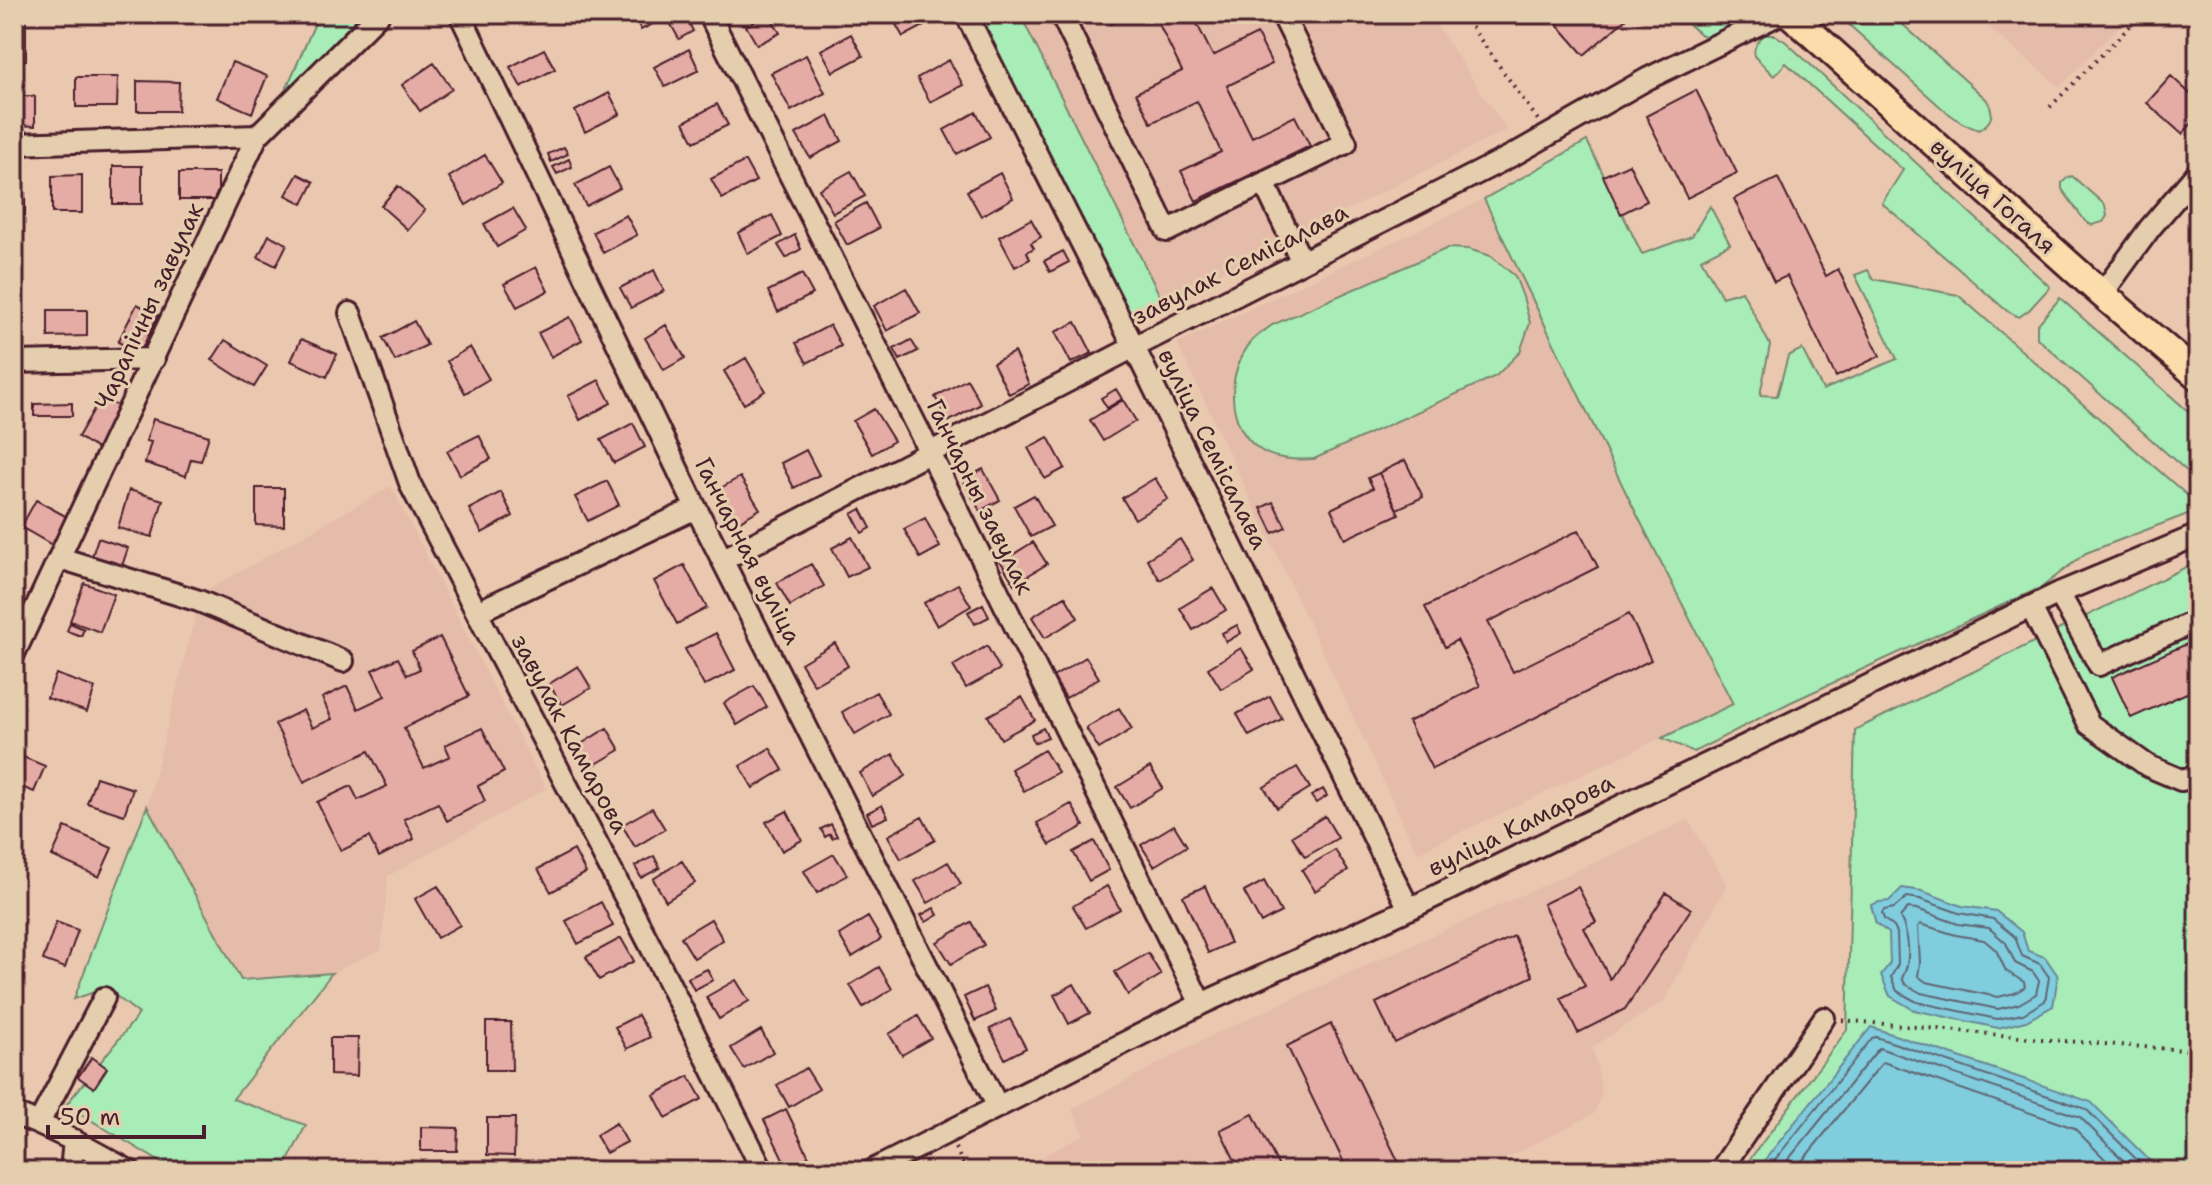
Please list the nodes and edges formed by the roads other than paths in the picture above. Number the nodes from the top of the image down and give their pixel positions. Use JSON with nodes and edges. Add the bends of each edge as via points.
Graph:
{"nodes":[{"id":1,"x":379,"y":14,"type":"edge"},
{"id":2,"x":460,"y":14,"type":"edge"},
{"id":3,"x":709,"y":14,"type":"edge"},
{"id":4,"x":966,"y":14,"type":"edge"},
{"id":5,"x":1061,"y":14,"type":"edge"},
{"id":6,"x":1282,"y":14,"type":"edge"},
{"id":7,"x":1780,"y":14,"type":"edge"},
{"id":8,"x":1790,"y":14,"type":"edge"},
{"id":9,"x":257,"y":136,"type":"junction"},
{"id":10,"x":14,"y":144,"type":"edge"},
{"id":11,"x":2198,"y":172,"type":"edge"},
{"id":12,"x":1264,"y":183,"type":"junction"},
{"id":13,"x":1302,"y":262,"type":"junction"},
{"id":14,"x":2102,"y":294,"type":"junction"},
{"id":15,"x":350,"y":313,"type":"dead end"},
{"id":16,"x":1134,"y":347,"type":"junction"},
{"id":17,"x":154,"y":359,"type":"junction"},
{"id":18,"x":14,"y":362,"type":"edge"},
{"id":19,"x":2198,"y":376,"type":"edge"},
{"id":20,"x":930,"y":453,"type":"junction"},
{"id":21,"x":696,"y":508,"type":"junction"},
{"id":22,"x":2198,"y":535,"type":"edge"},
{"id":23,"x":60,"y":558,"type":"junction"},
{"id":24,"x":724,"y":559,"type":"junction"},
{"id":25,"x":2059,"y":593,"type":"junction"},
{"id":26,"x":2031,"y":607,"type":"junction"},
{"id":27,"x":477,"y":612,"type":"junction"},
{"id":28,"x":2198,"y":620,"type":"edge"},
{"id":29,"x":14,"y":654,"type":"edge"},
{"id":30,"x":343,"y":661,"type":"dead end"},
{"id":31,"x":2198,"y":776,"type":"edge"},
{"id":32,"x":1409,"y":909,"type":"junction"},
{"id":33,"x":104,"y":998,"type":"dead end"},
{"id":34,"x":1201,"y":1004,"type":"junction"},
{"id":35,"x":1824,"y":1018,"type":"road end"},
{"id":36,"x":998,"y":1107,"type":"junction"},
{"id":37,"x":14,"y":1114,"type":"edge"},
{"id":38,"x":39,"y":1123,"type":"junction"},
{"id":39,"x":74,"y":1140,"type":"junction"},
{"id":40,"x":71,"y":1171,"type":"edge"},
{"id":41,"x":129,"y":1171,"type":"edge"},
{"id":42,"x":763,"y":1171,"type":"edge"},
{"id":43,"x":871,"y":1171,"type":"edge"},
{"id":44,"x":1720,"y":1171,"type":"edge"}],
"edges":[{"from":1,"to":9,"type":"street","name":"Чарапічны завулак"},
{"from":2,"to":21,"type":"street","name":"Ганчарная вуліца"},
{"from":3,"to":20,"type":"street","name":"Ганчарны завулак"},
{"from":4,"to":16,"type":"street","name":"вуліца Семісалава"},
{"from":5,"to":12,"type":"street","via":[[1167,231]]},
{"from":6,"to":12,"type":"street","via":[[1346,143]]},
{"from":7,"to":13,"type":"street","name":"завулак Семісалава"},
{"from":8,"to":14,"type":"main road","name":"вуліца Гогаля"},
{"from":9,"to":10,"type":"street"},
{"from":9,"to":17,"type":"street","name":"Чарапічны завулак"},
{"from":11,"to":14,"type":"street"},
{"from":12,"to":13,"type":"street"},
{"from":13,"to":16,"type":"street","name":"завулак Семісалава"},
{"from":14,"to":19,"type":"main road","name":"вуліца Гогаля"},
{"from":15,"to":27,"type":"street","name":"завулак Камарова","via":[[411,486]]},
{"from":16,"to":20,"type":"street","name":"завулак Семісалава"},
{"from":16,"to":32,"type":"street","name":"вуліца Семісалава"},
{"from":17,"to":18,"type":"street"},
{"from":17,"to":23,"type":"street","name":"Чарапічны завулак"},
{"from":20,"to":24,"type":"street","name":"завулак Семісалава"},
{"from":20,"to":34,"type":"street","name":"Ганчарны завулак"},
{"from":21,"to":24,"type":"street","name":"Ганчарная вуліца"},
{"from":21,"to":27,"type":"street"},
{"from":22,"to":25,"type":"street","name":"вуліца Камарова"},
{"from":23,"to":29,"type":"street","name":"Чарапічны завулак"},
{"from":23,"to":30,"type":"street","via":[[199,601]]},
{"from":24,"to":36,"type":"street","name":"Ганчарная вуліца"},
{"from":25,"to":26,"type":"street","name":"вуліца Камарова"},
{"from":25,"to":28,"type":"street","via":[[2099,665]]},
{"from":26,"to":31,"type":"street","via":[[2089,724],[2148,766],[2181,780]]},
{"from":26,"to":32,"type":"street","name":"вуліца Камарова"},
{"from":27,"to":42,"type":"street","name":"завулак Камарова"},
{"from":32,"to":34,"type":"street","name":"вуліца Камарова"},
{"from":33,"to":38,"type":"street"},
{"from":34,"to":36,"type":"street","name":"вуліца Камарова"},
{"from":35,"to":44,"type":"street"},
{"from":36,"to":43,"type":"street","name":"вуліца Камарова"},
{"from":37,"to":38,"type":"street"},
{"from":38,"to":39,"type":"street"},
{"from":39,"to":40,"type":"street"},
{"from":39,"to":41,"type":"street"}]}
